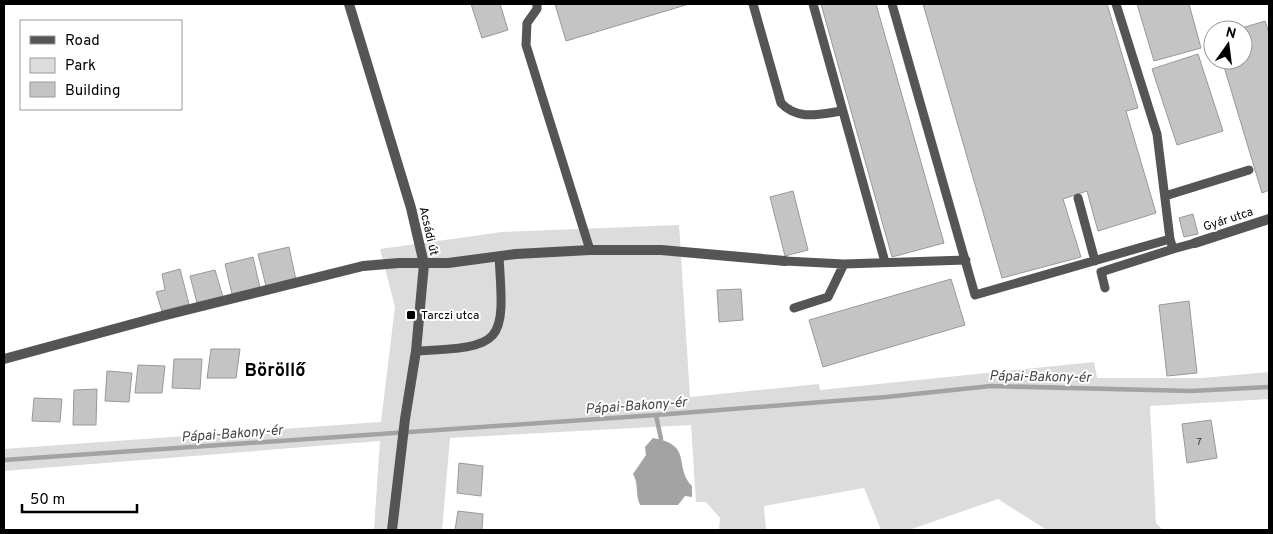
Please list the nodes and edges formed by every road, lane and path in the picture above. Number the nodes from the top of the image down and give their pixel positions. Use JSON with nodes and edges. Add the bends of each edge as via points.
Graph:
{"nodes":[{"id":1,"x":349,"y":4,"type":"edge"},
{"id":2,"x":538,"y":4,"type":"edge"},
{"id":3,"x":753,"y":4,"type":"edge"},
{"id":4,"x":813,"y":4,"type":"edge"},
{"id":5,"x":892,"y":4,"type":"edge"},
{"id":6,"x":1116,"y":4,"type":"edge"},
{"id":7,"x":842,"y":111,"type":"junction"},
{"id":8,"x":1249,"y":170,"type":"dead end"},
{"id":9,"x":1165,"y":196,"type":"junction"},
{"id":10,"x":1078,"y":198,"type":"dead end"},
{"id":11,"x":1269,"y":219,"type":"edge"},
{"id":12,"x":1170,"y":239,"type":"junction"},
{"id":13,"x":1195,"y":243,"type":"joint"},
{"id":14,"x":1173,"y":249,"type":"junction"},
{"id":15,"x":590,"y":250,"type":"junction"},
{"id":16,"x":499,"y":257,"type":"junction"},
{"id":17,"x":966,"y":260,"type":"junction"},
{"id":18,"x":785,"y":261,"type":"joint"},
{"id":19,"x":1096,"y":261,"type":"junction"},
{"id":20,"x":885,"y":262,"type":"junction"},
{"id":21,"x":424,"y":264,"type":"junction"},
{"id":22,"x":844,"y":264,"type":"junction"},
{"id":23,"x":1105,"y":288,"type":"dead end"},
{"id":24,"x":794,"y":308,"type":"dead end"},
{"id":25,"x":416,"y":351,"type":"junction"},
{"id":26,"x":4,"y":359,"type":"edge"},
{"id":27,"x":392,"y":530,"type":"edge"}],
"edges":[{"from":1,"to":21,"type":"street","name":"Acsádi út","via":[[406,190]]},
{"from":2,"to":15,"type":"lane","via":[[527,24],[526,45]]},
{"from":3,"to":7,"type":"lane","via":[[781,103],[802,116]]},
{"from":4,"to":7,"type":"lane"},
{"from":5,"to":17,"type":"lane"},
{"from":6,"to":9,"type":"lane","via":[[1156,134]]},
{"from":7,"to":20,"type":"lane"},
{"from":8,"to":9,"type":"lane"},
{"from":9,"to":12,"type":"lane"},
{"from":10,"to":19,"type":"lane"},
{"from":11,"to":13,"type":"street","name":"Gyár utca"},
{"from":12,"to":14,"type":"lane"},
{"from":12,"to":19,"type":"lane"},
{"from":13,"to":14,"type":"lane"},
{"from":14,"to":23,"type":"lane","via":[[1101,272]]},
{"from":15,"to":16,"type":"street"},
{"from":15,"to":18,"type":"street","via":[[660,250]]},
{"from":16,"to":21,"type":"street"},
{"from":16,"to":25,"type":"lane","via":[[501,319],[492,337],[465,349]]},
{"from":17,"to":19,"type":"lane","via":[[974,295]]},
{"from":17,"to":20,"type":"lane"},
{"from":18,"to":22,"type":"lane"},
{"from":20,"to":22,"type":"lane"},
{"from":21,"to":25,"type":"street","name":"Acsádi út"},
{"from":21,"to":26,"type":"street","via":[[364,266]]},
{"from":22,"to":24,"type":"lane","via":[[828,297]]},
{"from":25,"to":27,"type":"street","name":"Acsádi út"}]}
